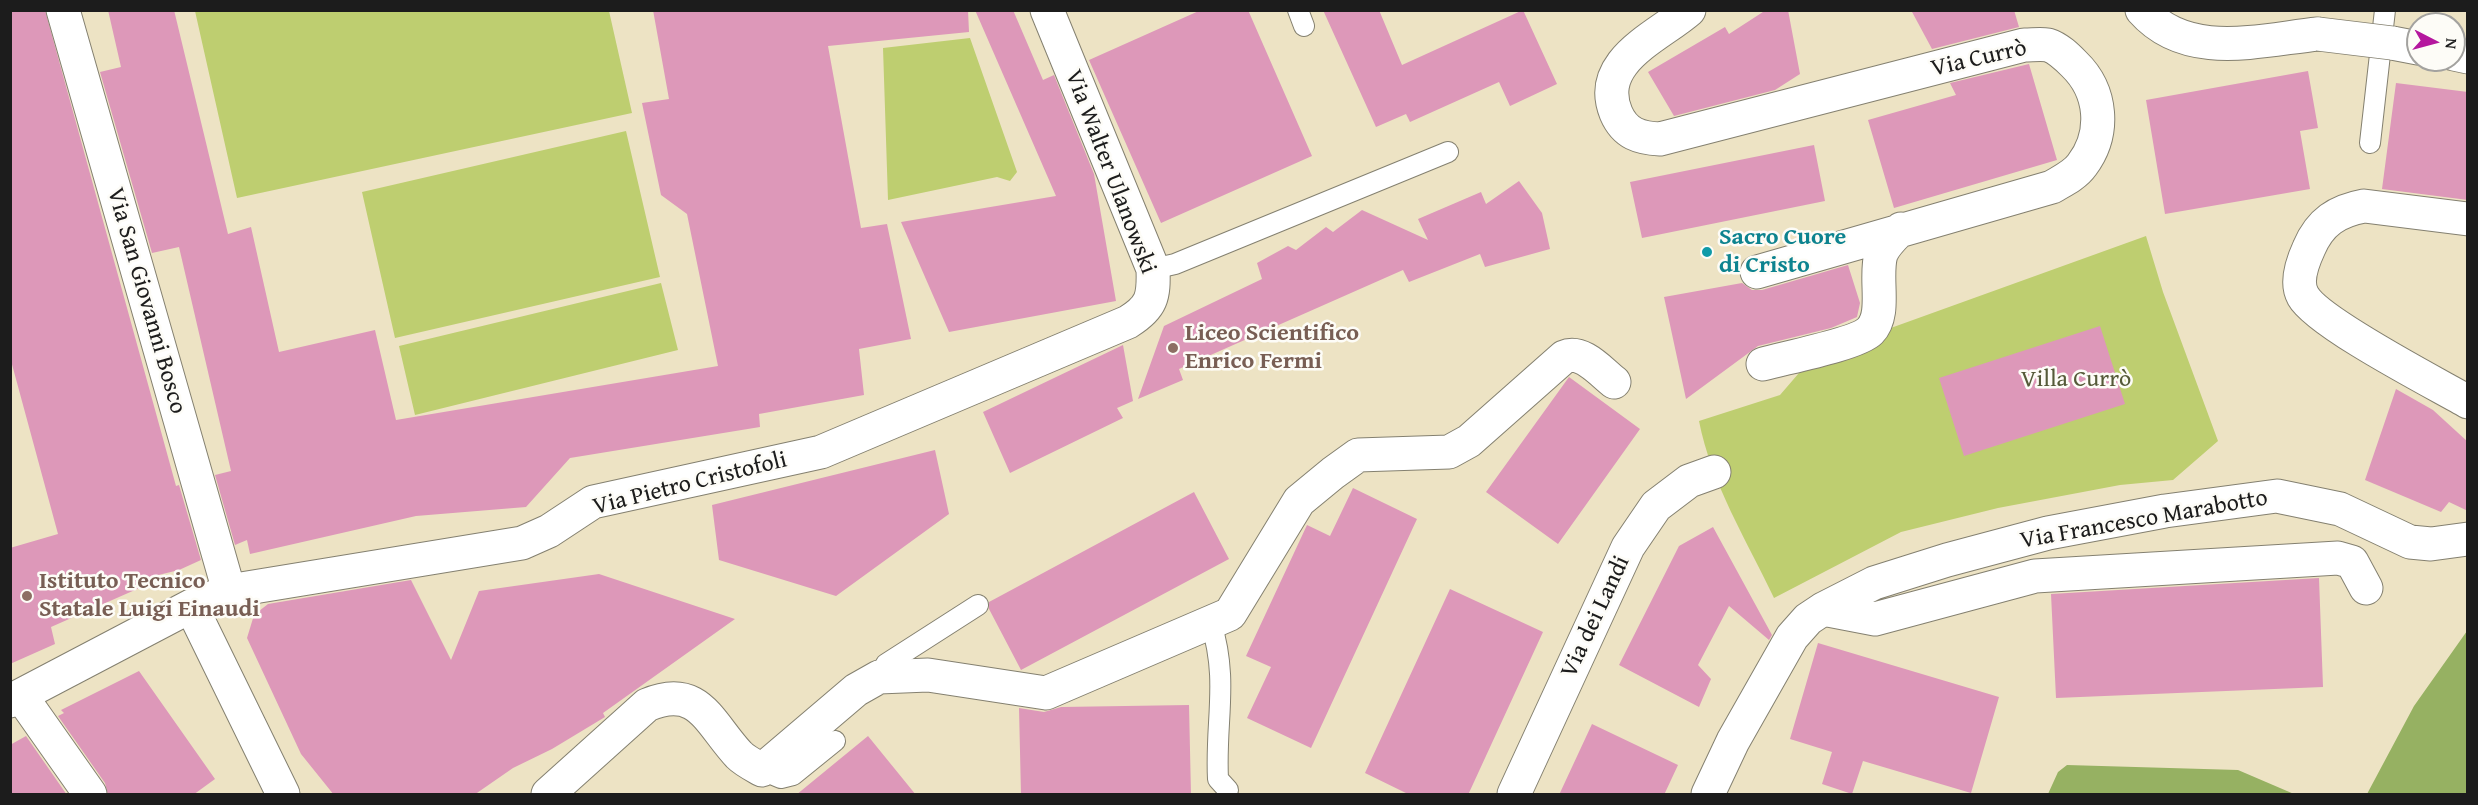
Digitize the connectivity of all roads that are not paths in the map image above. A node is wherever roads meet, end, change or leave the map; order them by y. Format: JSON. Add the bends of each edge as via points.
{"nodes":[{"id":1,"x":63,"y":10,"type":"edge"},
{"id":2,"x":1689,"y":10,"type":"edge"},
{"id":3,"x":2142,"y":10,"type":"edge"},
{"id":4,"x":2385,"y":10,"type":"edge"},
{"id":5,"x":1053,"y":12,"type":"edge"},
{"id":6,"x":2405,"y":46,"type":"edge"},
{"id":7,"x":2370,"y":143,"type":"dead end"},
{"id":8,"x":1448,"y":152,"type":"dead end"},
{"id":9,"x":2468,"y":219,"type":"edge"},
{"id":10,"x":1901,"y":229,"type":"junction"},
{"id":11,"x":1153,"y":269,"type":"junction"},
{"id":12,"x":1757,"y":272,"type":"dead end"},
{"id":13,"x":1128,"y":322,"type":"joint"},
{"id":14,"x":1763,"y":364,"type":"dead end"},
{"id":15,"x":1614,"y":382,"type":"dead end"},
{"id":16,"x":2468,"y":402,"type":"edge"},
{"id":17,"x":1714,"y":472,"type":"dead end"},
{"id":18,"x":2468,"y":539,"type":"edge"},
{"id":19,"x":2366,"y":588,"type":"dead end"},
{"id":20,"x":229,"y":591,"type":"junction"},
{"id":21,"x":978,"y":605,"type":"dead end"},
{"id":22,"x":191,"y":606,"type":"junction"},
{"id":23,"x":1823,"y":609,"type":"junction"},
{"id":24,"x":1211,"y":623,"type":"junction"},
{"id":25,"x":879,"y":677,"type":"junction"},
{"id":26,"x":16,"y":698,"type":"edge"},
{"id":27,"x":835,"y":741,"type":"dead end"},
{"id":28,"x":755,"y":774,"type":"edge"},
{"id":29,"x":1228,"y":790,"type":"dead end"},
{"id":30,"x":90,"y":795,"type":"edge"},
{"id":31,"x":283,"y":795,"type":"edge"},
{"id":32,"x":548,"y":795,"type":"edge"},
{"id":33,"x":1514,"y":795,"type":"edge"},
{"id":34,"x":1708,"y":795,"type":"edge"}],
"edges":[{"from":1,"to":20,"type":"street","name":"Via San Giovanni Bosco"},
{"from":2,"to":10,"type":"street","name":"Via Currò","via":[[1624,59],[1617,71],[1615,109],[1629,132],[1642,138],[1660,139],[2024,45],[2048,45],[2064,55],[2091,83],[2098,104],[2095,141],[2074,174],[2052,187]]},
{"from":3,"to":6,"type":"street","bridge":true,"via":[[2168,33],[2210,45],[2318,34]]},
{"from":4,"to":7,"type":"lane"},
{"from":5,"to":11,"type":"street","name":"Via Walter Ulanowski"},
{"from":8,"to":11,"type":"lane","via":[[1175,264]]},
{"from":9,"to":16,"type":"street","via":[[2364,206],[2347,209],[2323,224],[2314,235],[2302,265],[2301,294],[2337,326]]},
{"from":10,"to":12,"type":"street","name":"Via Currò"},
{"from":10,"to":14,"type":"street","via":[[1882,252],[1878,319],[1869,332],[1850,341]]},
{"from":11,"to":13,"type":"street","name":"Via Walter Ulanowski","via":[[1152,296],[1146,311]]},
{"from":13,"to":20,"type":"street","name":"Via Pietro Cristofoli","via":[[821,452],[594,502],[522,543]]},
{"from":15,"to":24,"type":"street","via":[[1572,353],[1469,441],[1449,452],[1358,455],[1299,501],[1230,615]]},
{"from":17,"to":33,"type":"street","name":"Via dei Landi","via":[[1689,481],[1656,506],[1628,547]]},
{"from":18,"to":23,"type":"street","name":"Via Francesco Marabotto","via":[[2431,544],[2410,542],[2340,509],[2277,496],[2048,532],[1874,583]]},
{"from":19,"to":23,"type":"street","name":"Via Francesco Marabotto","via":[[2352,562],[2338,558],[2035,576],[1875,619]]},
{"from":20,"to":22,"type":"street","name":"Via Pietro Cristofoli"},
{"from":21,"to":25,"type":"lane","via":[[886,664]]},
{"from":22,"to":26,"type":"street","name":"Via Pietro Cristofoli"},
{"from":22,"to":31,"type":"street"},
{"from":23,"to":34,"type":"street","name":"Via Francesco Marabotto","via":[[1792,637],[1733,741]]},
{"from":24,"to":25,"type":"street","via":[[1046,693],[928,675]]},
{"from":24,"to":29,"type":"lane","via":[[1220,651],[1222,677],[1218,779]]},
{"from":25,"to":28,"type":"street","via":[[856,690]]},
{"from":26,"to":30,"type":"street"},
{"from":27,"to":28,"type":"lane","via":[[793,775],[781,778]]},
{"from":28,"to":32,"type":"street","via":[[705,712],[686,699],[673,698],[647,705]]}]}
